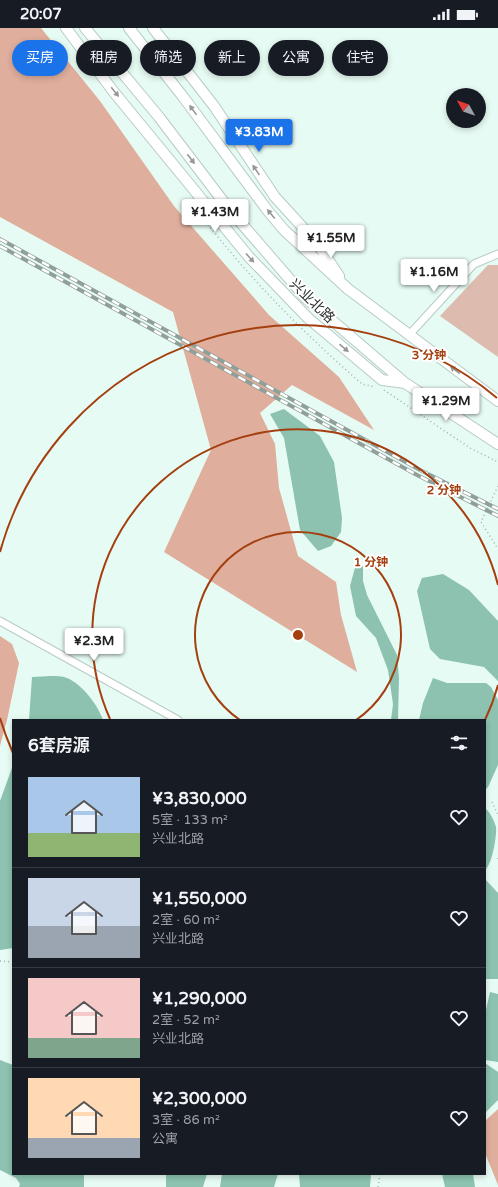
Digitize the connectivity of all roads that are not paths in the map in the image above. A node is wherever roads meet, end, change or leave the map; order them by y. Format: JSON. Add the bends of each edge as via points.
{"nodes":[{"id":1,"x":66,"y":28,"type":"edge"},
{"id":2,"x":85,"y":28,"type":"edge"},
{"id":3,"x":129,"y":28,"type":"edge"},
{"id":4,"x":153,"y":28,"type":"edge"},
{"id":5,"x":498,"y":254,"type":"edge"},
{"id":6,"x":348,"y":289,"type":"junction"},
{"id":7,"x":409,"y":335,"type":"junction"},
{"id":8,"x":405,"y":383,"type":"junction"},
{"id":9,"x":498,"y":401,"type":"edge"},
{"id":10,"x":498,"y":444,"type":"edge"},
{"id":11,"x":0,"y":621,"type":"edge"},
{"id":12,"x":176,"y":719,"type":"edge"}],
"edges":[{"from":1,"to":8,"type":"main road","one_way":true,"via":[[113,91],[254,263],[308,318],[382,380]]},
{"from":2,"to":8,"type":"main road","name":"兴业北路","one_way":true,"via":[[229,209],[306,298]]},
{"from":6,"to":3,"type":"main road","one_way":true,"via":[[284,230],[268,211]]},
{"from":6,"to":4,"type":"main road","one_way":true,"via":[[317,243],[275,197],[214,106]]},
{"from":5,"to":7,"type":"street","via":[[474,264]]},
{"from":6,"to":7,"type":"main road"},
{"from":9,"to":7,"type":"main road","one_way":true},
{"from":8,"to":10,"type":"main road","name":"兴业北路"},
{"from":11,"to":12,"type":"street"}]}
